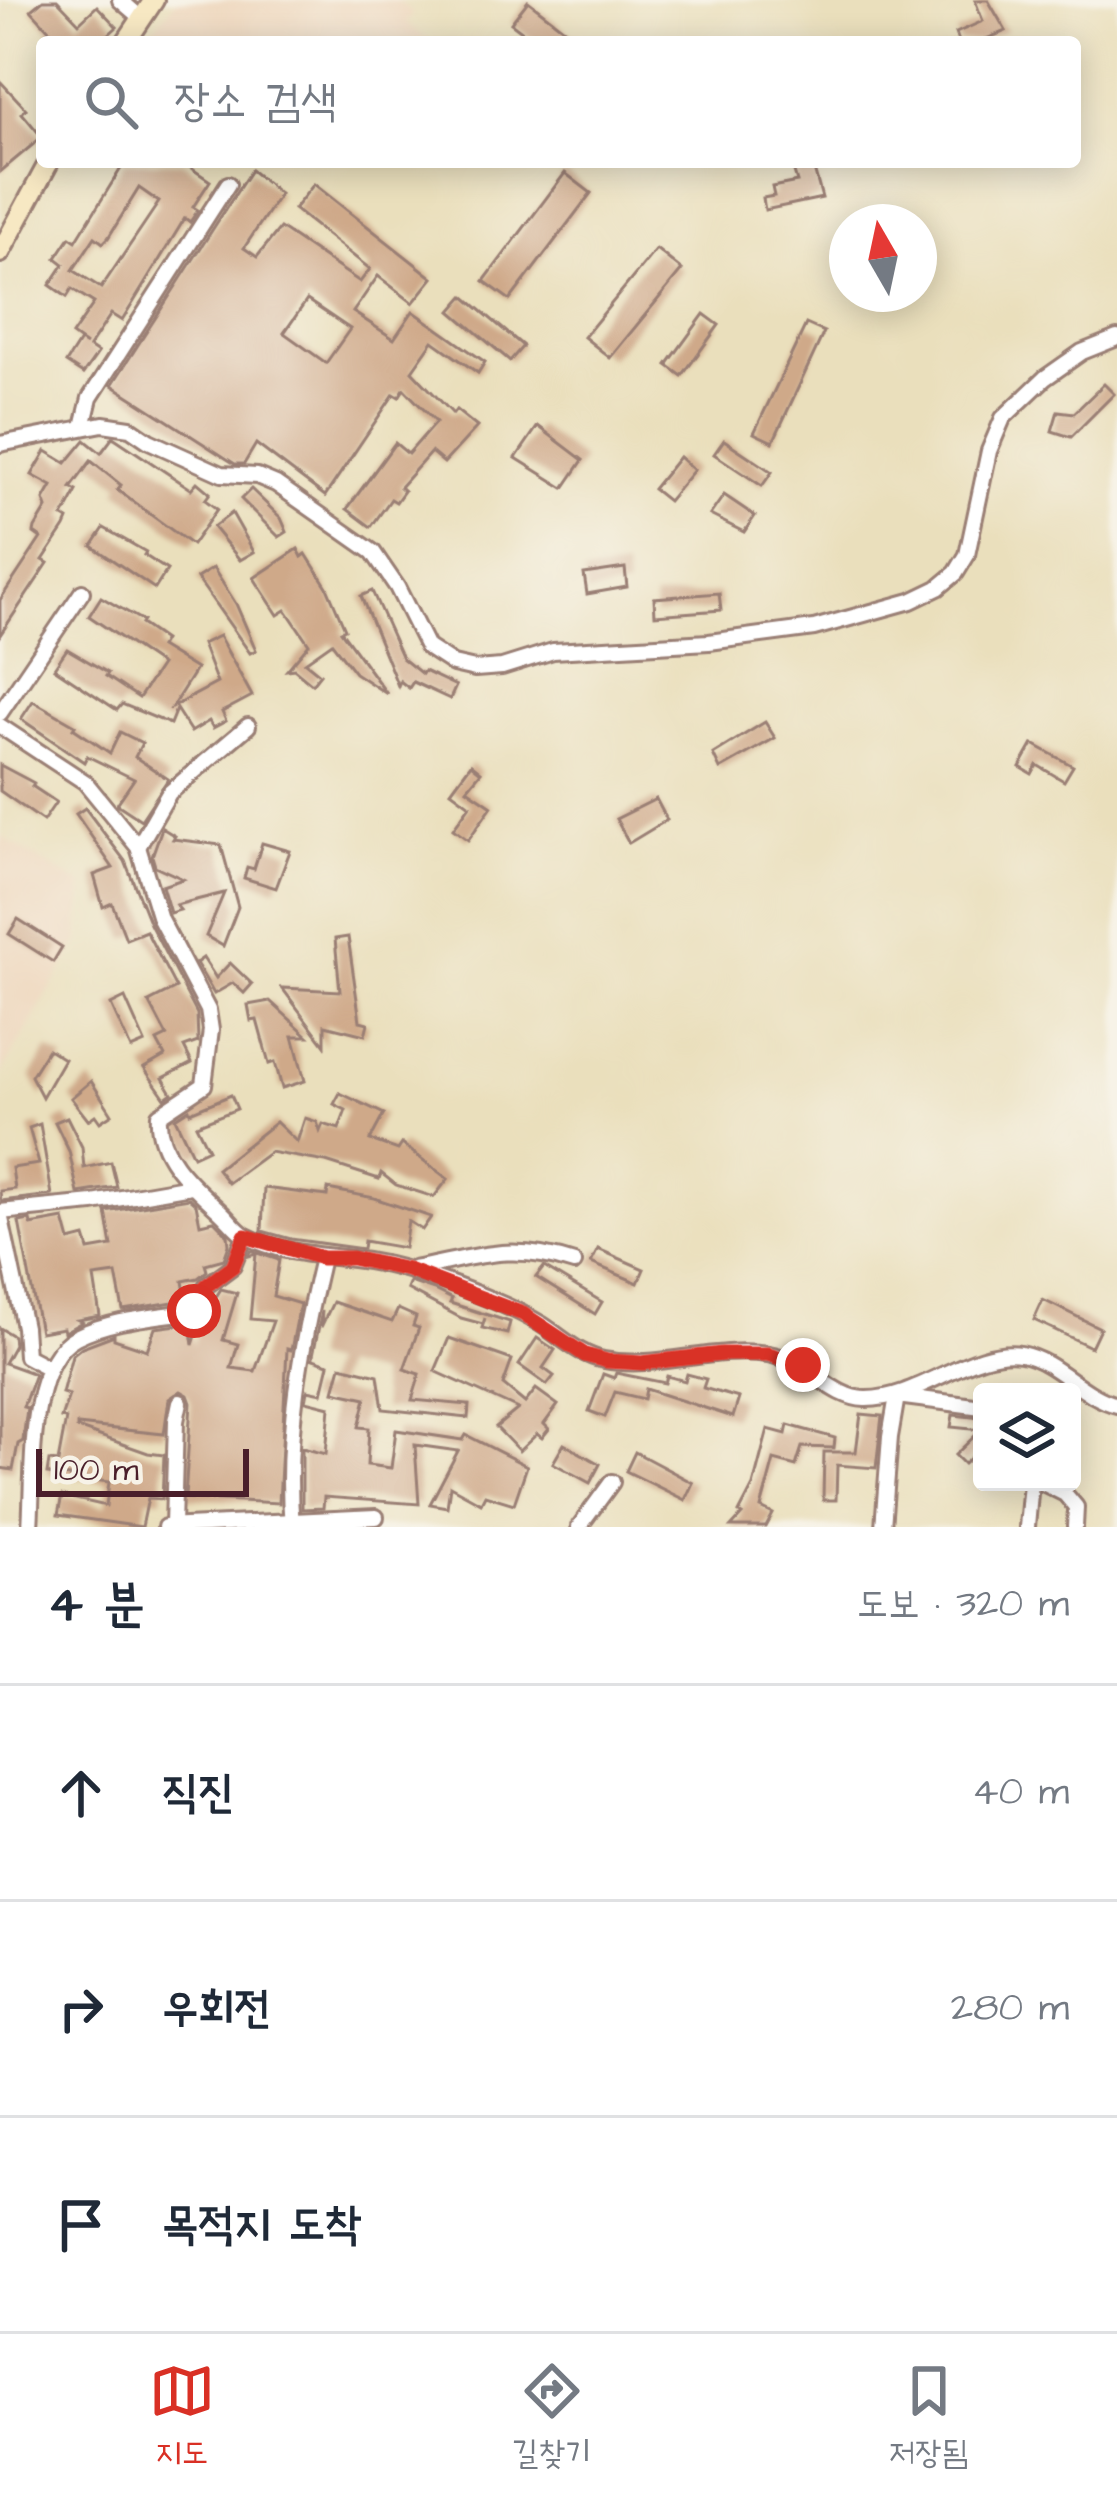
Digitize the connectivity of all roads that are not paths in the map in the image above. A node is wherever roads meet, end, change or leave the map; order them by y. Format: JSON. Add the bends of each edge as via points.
{"nodes":[{"id":1,"x":120,"y":0,"type":"edge"},
{"id":2,"x":154,"y":0,"type":"edge"},
{"id":3,"x":141,"y":18,"type":"junction"},
{"id":4,"x":130,"y":36,"type":"edge"},
{"id":5,"x":46,"y":168,"type":"edge"},
{"id":6,"x":228,"y":184,"type":"dead end"},
{"id":7,"x":0,"y":254,"type":"edge"},
{"id":8,"x":1117,"y":338,"type":"edge"},
{"id":9,"x":83,"y":427,"type":"junction"},
{"id":10,"x":0,"y":444,"type":"edge"},
{"id":11,"x":82,"y":592,"type":"dead end"},
{"id":12,"x":0,"y":713,"type":"edge"},
{"id":13,"x":0,"y":726,"type":"edge"},
{"id":14,"x":248,"y":726,"type":"dead end"},
{"id":15,"x":138,"y":847,"type":"junction"},
{"id":16,"x":191,"y":1186,"type":"junction"},
{"id":17,"x":0,"y":1213,"type":"edge"},
{"id":18,"x":245,"y":1236,"type":"junction"},
{"id":19,"x":322,"y":1258,"type":"junction"},
{"id":20,"x":574,"y":1263,"type":"dead end"},
{"id":21,"x":408,"y":1270,"type":"junction"},
{"id":22,"x":47,"y":1367,"type":"junction"},
{"id":23,"x":897,"y":1396,"type":"junction"},
{"id":24,"x":180,"y":1402,"type":"dead end"},
{"id":25,"x":1117,"y":1405,"type":"edge"},
{"id":26,"x":973,"y":1407,"type":"edge"},
{"id":27,"x":612,"y":1482,"type":"dead end"},
{"id":28,"x":1030,"y":1491,"type":"edge"},
{"id":29,"x":1059,"y":1491,"type":"edge"},
{"id":30,"x":376,"y":1517,"type":"dead end"},
{"id":31,"x":291,"y":1525,"type":"edge"},
{"id":32,"x":169,"y":1526,"type":"edge"},
{"id":33,"x":31,"y":1527,"type":"edge"},
{"id":34,"x":579,"y":1527,"type":"edge"},
{"id":35,"x":883,"y":1527,"type":"edge"},
{"id":36,"x":1027,"y":1527,"type":"edge"},
{"id":37,"x":1075,"y":1527,"type":"edge"}],
"edges":[{"from":1,"to":3,"type":"street"},
{"from":2,"to":3,"type":"street"},
{"from":3,"to":4,"type":"street"},
{"from":5,"to":7,"type":"street"},
{"from":6,"to":9,"type":"street","via":[[91,398]]},
{"from":8,"to":9,"type":"street","via":[[1045,378],[1004,418],[967,555],[938,588],[814,628],[553,651],[502,667],[453,664],[427,647],[373,552],[276,484],[222,474],[130,428]]},
{"from":9,"to":10,"type":"street"},
{"from":11,"to":12,"type":"street"},
{"from":13,"to":15,"type":"street","via":[[85,782]]},
{"from":14,"to":15,"type":"street","via":[[169,794]]},
{"from":15,"to":16,"type":"street","via":[[160,919],[208,1010],[204,1085],[159,1115],[166,1150]]},
{"from":16,"to":17,"type":"street"},
{"from":16,"to":18,"type":"street"},
{"from":17,"to":22,"type":"street","via":[[23,1350]]},
{"from":18,"to":19,"type":"street"},
{"from":18,"to":22,"type":"street","via":[[233,1266],[206,1286],[194,1311],[100,1327],[74,1338]]},
{"from":19,"to":21,"type":"street"},
{"from":19,"to":31,"type":"street","via":[[292,1419]]},
{"from":20,"to":21,"type":"street","via":[[516,1250]]},
{"from":21,"to":23,"type":"street","via":[[523,1314],[585,1355],[642,1363],[768,1354],[803,1365],[852,1398]]},
{"from":22,"to":33,"type":"street"},
{"from":23,"to":25,"type":"street","via":[[970,1365],[1022,1354]]},
{"from":23,"to":26,"type":"street"},
{"from":23,"to":35,"type":"street"},
{"from":24,"to":32,"type":"street"},
{"from":27,"to":34,"type":"street"},
{"from":28,"to":36,"type":"street"},
{"from":29,"to":37,"type":"street","via":[[1076,1507]]},
{"from":30,"to":31,"type":"street"},
{"from":31,"to":32,"type":"street"}]}
